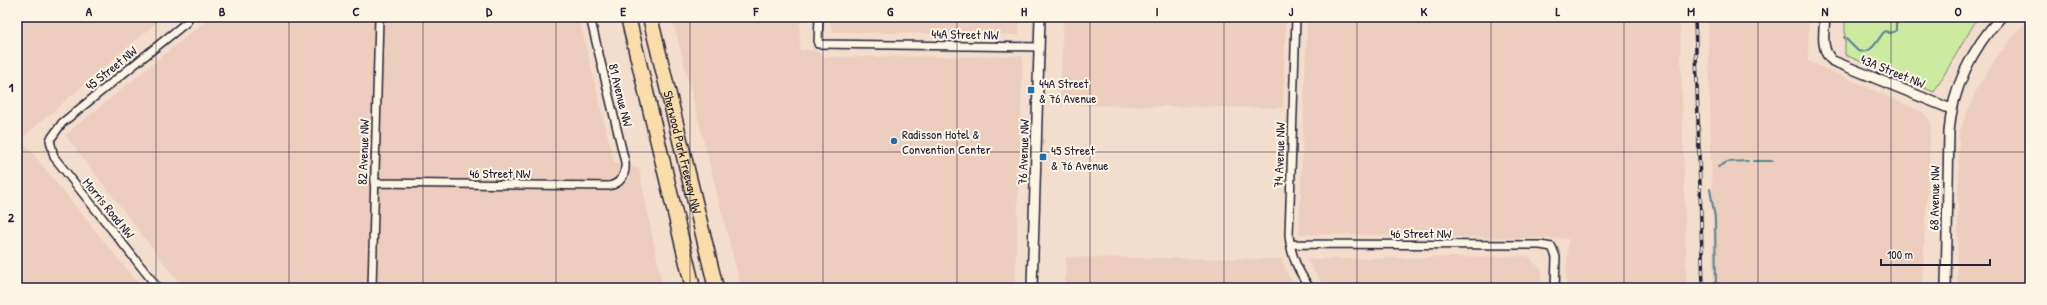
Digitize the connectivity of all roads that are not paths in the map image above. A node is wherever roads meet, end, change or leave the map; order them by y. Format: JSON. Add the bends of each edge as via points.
{"nodes":[{"id":1,"x":189,"y":17,"type":"edge"},
{"id":2,"x":378,"y":17,"type":"edge"},
{"id":3,"x":590,"y":17,"type":"edge"},
{"id":4,"x":628,"y":17,"type":"edge"},
{"id":5,"x":650,"y":17,"type":"edge"},
{"id":6,"x":819,"y":17,"type":"edge"},
{"id":7,"x":1040,"y":17,"type":"edge"},
{"id":8,"x":1296,"y":17,"type":"edge"},
{"id":9,"x":1824,"y":17,"type":"edge"},
{"id":10,"x":2001,"y":17,"type":"edge"},
{"id":11,"x":1039,"y":47,"type":"junction"},
{"id":12,"x":1951,"y":109,"type":"junction"},
{"id":13,"x":50,"y":140,"type":"joint"},
{"id":14,"x":623,"y":178,"type":"joint"},
{"id":15,"x":374,"y":183,"type":"junction"},
{"id":16,"x":1290,"y":244,"type":"junction"},
{"id":17,"x":692,"y":287,"type":"edge"},
{"id":18,"x":158,"y":288,"type":"edge"},
{"id":19,"x":372,"y":288,"type":"edge"},
{"id":20,"x":716,"y":288,"type":"edge"},
{"id":21,"x":1032,"y":288,"type":"edge"},
{"id":22,"x":1310,"y":288,"type":"edge"},
{"id":23,"x":1555,"y":288,"type":"edge"},
{"id":24,"x":1946,"y":288,"type":"edge"}],
"edges":[{"from":1,"to":13,"type":"street","name":"45 Street NW","via":[[187,22],[62,123]]},
{"from":2,"to":15,"type":"street","name":"82 Avenue NW"},
{"from":3,"to":14,"type":"street","name":"81 Avenue NW","via":[[625,162]]},
{"from":4,"to":17,"type":"highway","name":"Sherwood Park Freeway NW"},
{"from":5,"to":20,"type":"highway","name":"Sherwood Park Freeway NW"},
{"from":6,"to":11,"type":"street","name":"44A Street NW","via":[[818,44]]},
{"from":7,"to":11,"type":"street","name":"76 Avenue NW"},
{"from":8,"to":16,"type":"street","name":"74 Avenue NW"},
{"from":9,"to":12,"type":"street","name":"43A Street NW","via":[[1824,43],[1827,55],[1833,61]]},
{"from":10,"to":12,"type":"street","name":"68 Avenue NW","via":[[1986,34],[1970,60]]},
{"from":11,"to":21,"type":"street","name":"76 Avenue NW"},
{"from":12,"to":24,"type":"street","name":"68 Avenue NW"},
{"from":13,"to":18,"type":"street","name":"Morris Road NW","via":[[54,157]]},
{"from":14,"to":15,"type":"street","name":"46 Street NW","via":[[609,186]]},
{"from":15,"to":19,"type":"street","name":"82 Avenue NW"},
{"from":16,"to":22,"type":"street","name":"74 Avenue NW","via":[[1295,263]]},
{"from":16,"to":23,"type":"street","name":"46 Street NW","via":[[1540,245],[1552,247],[1556,257]]}]}
